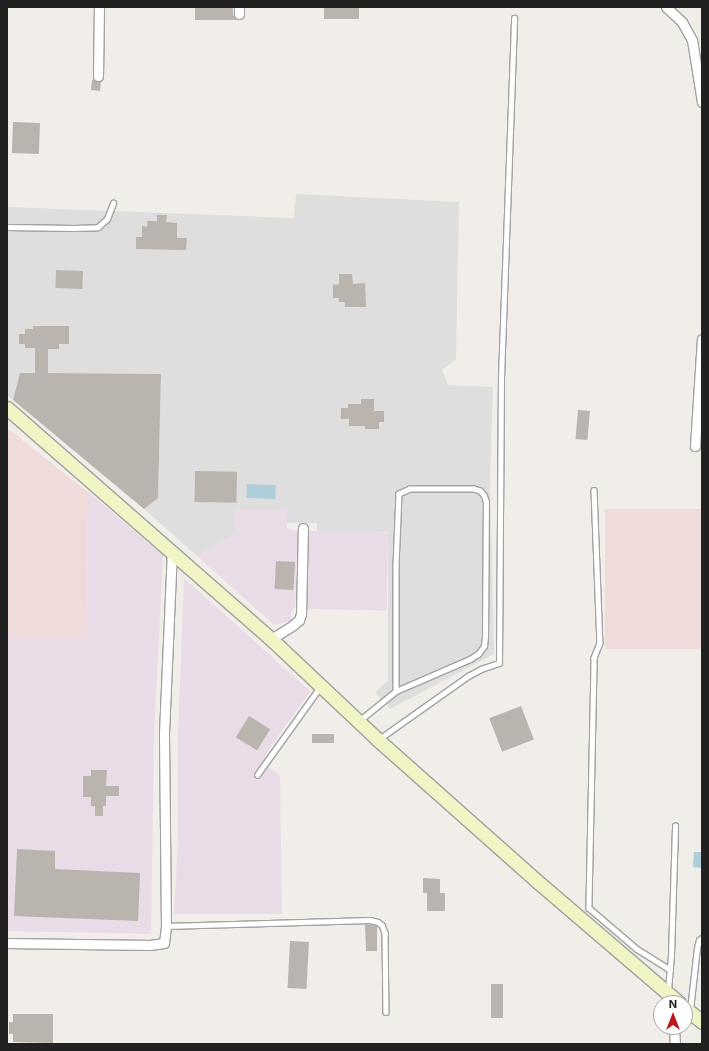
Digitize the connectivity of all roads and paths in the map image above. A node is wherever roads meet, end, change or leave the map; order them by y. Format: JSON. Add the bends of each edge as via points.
{"nodes":[{"id":1,"x":99,"y":7,"type":"edge"},
{"id":2,"x":666,"y":7,"type":"edge"},
{"id":3,"x":514,"y":18,"type":"dead end"},
{"id":4,"x":98,"y":76,"type":"dead end"},
{"id":5,"x":702,"y":102,"type":"edge"},
{"id":6,"x":113,"y":204,"type":"dead end"},
{"id":7,"x":7,"y":227,"type":"edge"},
{"id":8,"x":702,"y":339,"type":"edge"},
{"id":9,"x":7,"y":408,"type":"edge"},
{"id":10,"x":695,"y":446,"type":"dead end"},
{"id":11,"x":594,"y":490,"type":"dead end"},
{"id":12,"x":303,"y":528,"type":"dead end"},
{"id":13,"x":172,"y":551,"type":"junction"},
{"id":14,"x":271,"y":639,"type":"junction"},
{"id":15,"x":320,"y":686,"type":"junction"},
{"id":16,"x":396,"y":691,"type":"junction"},
{"id":17,"x":359,"y":722,"type":"junction"},
{"id":18,"x":378,"y":740,"type":"junction"},
{"id":19,"x":257,"y":775,"type":"dead end"},
{"id":20,"x":675,"y":826,"type":"dead end"},
{"id":21,"x":166,"y":926,"type":"junction"},
{"id":22,"x":702,"y":938,"type":"edge"},
{"id":23,"x":7,"y":943,"type":"edge"},
{"id":24,"x":670,"y":970,"type":"junction"},
{"id":25,"x":668,"y":995,"type":"edge"},
{"id":26,"x":673,"y":995,"type":"edge"},
{"id":27,"x":689,"y":995,"type":"edge"},
{"id":28,"x":386,"y":1012,"type":"dead end"},
{"id":29,"x":693,"y":1014,"type":"edge"},
{"id":30,"x":702,"y":1022,"type":"edge"}],
"edges":[{"from":1,"to":4,"type":"street"},
{"from":2,"to":5,"type":"street","via":[[682,22],[692,40]]},
{"from":3,"to":18,"type":"lane","via":[[501,377],[499,663],[468,676]]},
{"from":6,"to":7,"type":"lane","via":[[107,219],[98,227]]},
{"from":8,"to":10,"type":"street"},
{"from":9,"to":13,"type":"main road"},
{"from":11,"to":24,"type":"lane","via":[[600,643],[594,658],[590,908],[637,949]]},
{"from":12,"to":14,"type":"street","via":[[301,614],[299,620]]},
{"from":13,"to":14,"type":"main road"},
{"from":13,"to":21,"type":"street","via":[[164,733]]},
{"from":14,"to":15,"type":"main road"},
{"from":15,"to":17,"type":"main road"},
{"from":15,"to":19,"type":"lane"},
{"from":16,"to":16,"type":"lane","via":[[470,659],[484,646],[486,502],[480,491],[410,489],[399,494]]},
{"from":16,"to":17,"type":"lane"},
{"from":17,"to":18,"type":"main road"},
{"from":18,"to":25,"type":"main road"},
{"from":20,"to":24,"type":"lane"},
{"from":21,"to":23,"type":"street","via":[[164,943],[154,945]]},
{"from":21,"to":28,"type":"lane","via":[[370,920],[378,922],[385,932]]},
{"from":22,"to":27,"type":"lane","via":[[697,948]]},
{"from":24,"to":26,"type":"lane"},
{"from":29,"to":30,"type":"main road"}]}
